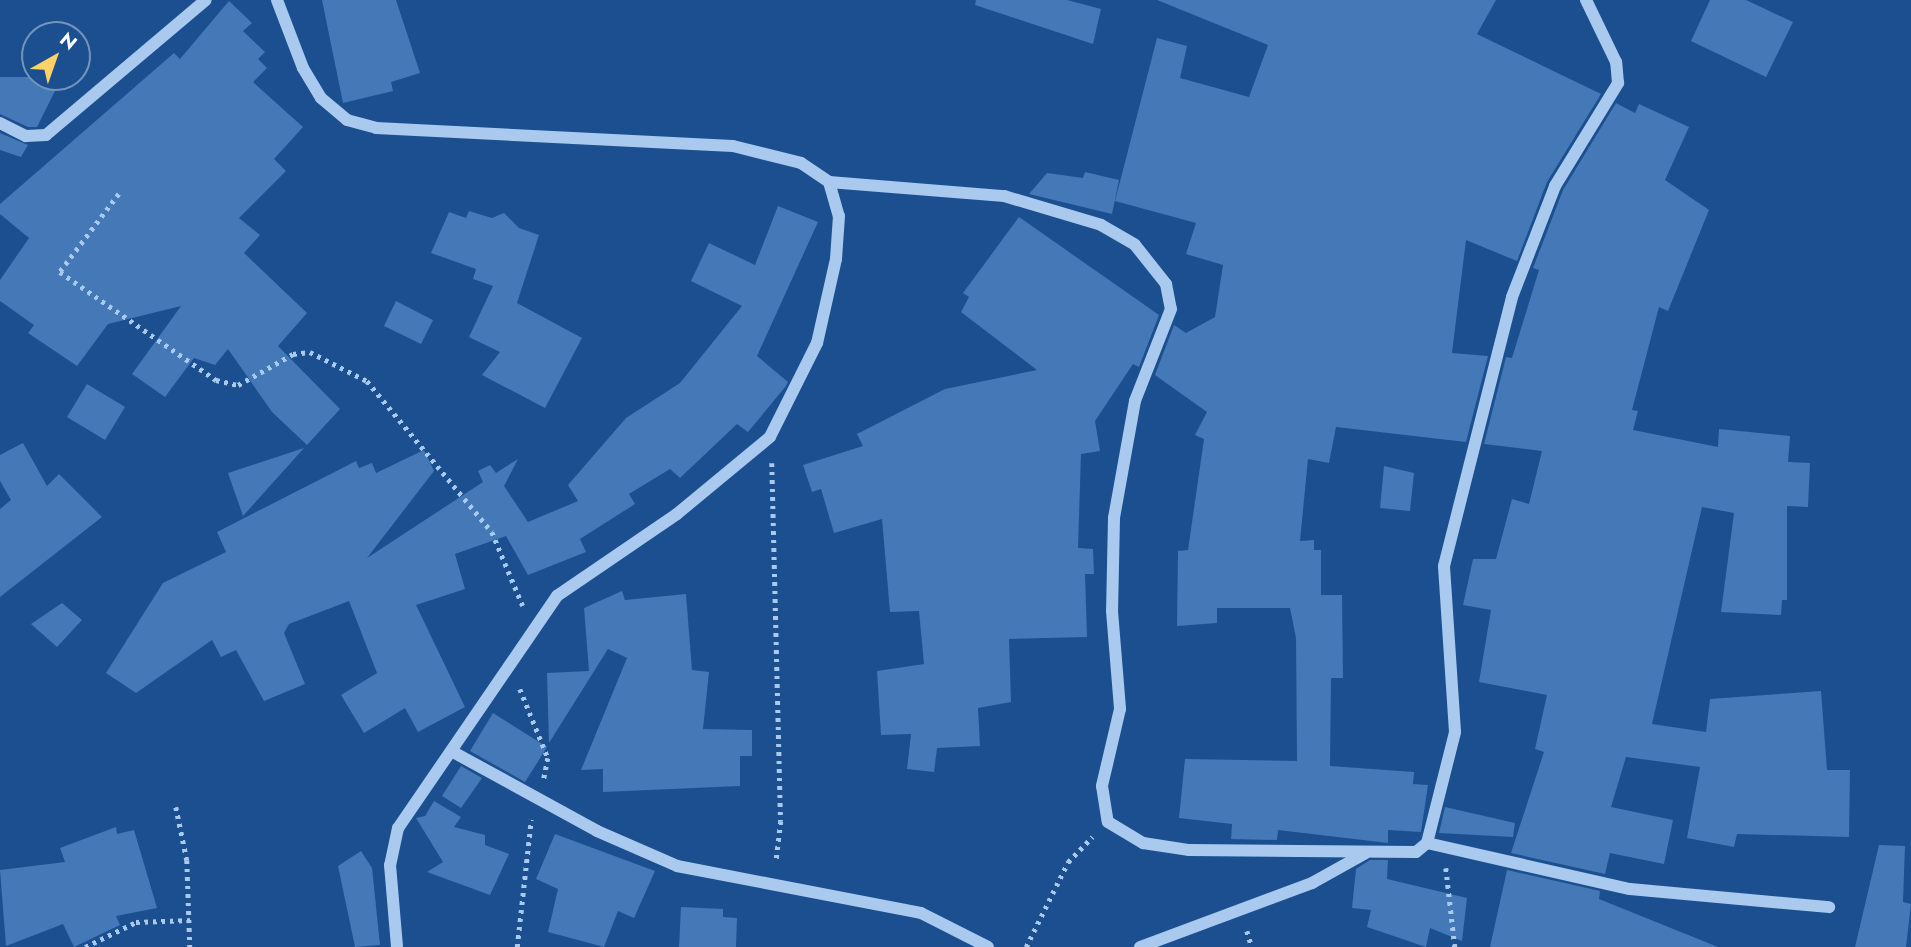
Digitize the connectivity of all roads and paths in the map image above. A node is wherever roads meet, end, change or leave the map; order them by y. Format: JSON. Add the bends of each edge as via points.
{"nodes":[{"id":1,"x":206,"y":0,"type":"edge"},
{"id":2,"x":277,"y":0,"type":"edge"},
{"id":3,"x":1587,"y":0,"type":"edge"},
{"id":4,"x":0,"y":123,"type":"edge"},
{"id":5,"x":829,"y":183,"type":"junction"},
{"id":6,"x":119,"y":194,"type":"dead end"},
{"id":7,"x":770,"y":437,"type":"junction"},
{"id":8,"x":532,"y":626,"type":"junction"},
{"id":9,"x":512,"y":666,"type":"junction"},
{"id":10,"x":453,"y":752,"type":"junction"},
{"id":11,"x":536,"y":800,"type":"junction"},
{"id":12,"x":176,"y":807,"type":"dead end"},
{"id":13,"x":1108,"y":822,"type":"junction"},
{"id":14,"x":1427,"y":844,"type":"junction"},
{"id":15,"x":1443,"y":846,"type":"junction"},
{"id":16,"x":1364,"y":854,"type":"junction"},
{"id":17,"x":774,"y":883,"type":"junction"},
{"id":18,"x":1829,"y":907,"type":"dead end"},
{"id":19,"x":192,"y":920,"type":"junction"},
{"id":20,"x":85,"y":947,"type":"edge"},
{"id":21,"x":190,"y":947,"type":"edge"},
{"id":22,"x":397,"y":947,"type":"edge"},
{"id":23,"x":517,"y":947,"type":"edge"},
{"id":24,"x":988,"y":947,"type":"edge"},
{"id":25,"x":1026,"y":947,"type":"edge"},
{"id":26,"x":1140,"y":947,"type":"edge"},
{"id":27,"x":1455,"y":947,"type":"edge"}],
"edges":[{"from":1,"to":4,"type":"street","via":[[46,135],[26,136]]},
{"from":2,"to":5,"type":"street","via":[[303,68],[321,98],[347,120],[376,128],[733,146],[801,163]]},
{"from":3,"to":14,"type":"street","via":[[1616,62],[1618,83],[1555,186],[1526,251],[1470,459],[1441,590],[1455,732]]},
{"from":5,"to":7,"type":"street","via":[[839,216],[836,259],[817,343]]},
{"from":5,"to":13,"type":"street","via":[[1004,196],[1101,225],[1135,244],[1166,284],[1171,309],[1135,401],[1114,518],[1112,611],[1120,709],[1102,786]]},
{"from":6,"to":8,"type":"path","via":[[60,272],[216,380],[238,386],[293,354],[310,352],[367,381],[492,532]]},
{"from":7,"to":8,"type":"street","via":[[677,513],[556,596]]},
{"from":7,"to":17,"type":"path","via":[[778,523],[774,629],[782,821]]},
{"from":8,"to":9,"type":"street"},
{"from":9,"to":10,"type":"street"},
{"from":9,"to":11,"type":"path","via":[[548,758]]},
{"from":10,"to":11,"type":"street"},
{"from":10,"to":22,"type":"street","via":[[392,844]]},
{"from":11,"to":17,"type":"street","via":[[677,866]]},
{"from":11,"to":23,"type":"path","via":[[523,851]]},
{"from":12,"to":19,"type":"path"},
{"from":13,"to":16,"type":"street","via":[[1143,843],[1189,850]]},
{"from":13,"to":25,"type":"path","via":[[1068,862]]},
{"from":14,"to":15,"type":"street"},
{"from":14,"to":16,"type":"street","via":[[1416,852]]},
{"from":15,"to":18,"type":"street","via":[[1630,889]]},
{"from":15,"to":27,"type":"path"},
{"from":16,"to":26,"type":"street","via":[[1312,883]]},
{"from":17,"to":24,"type":"street","via":[[921,914]]},
{"from":19,"to":20,"type":"path","via":[[136,922]]},
{"from":19,"to":21,"type":"path"}]}
